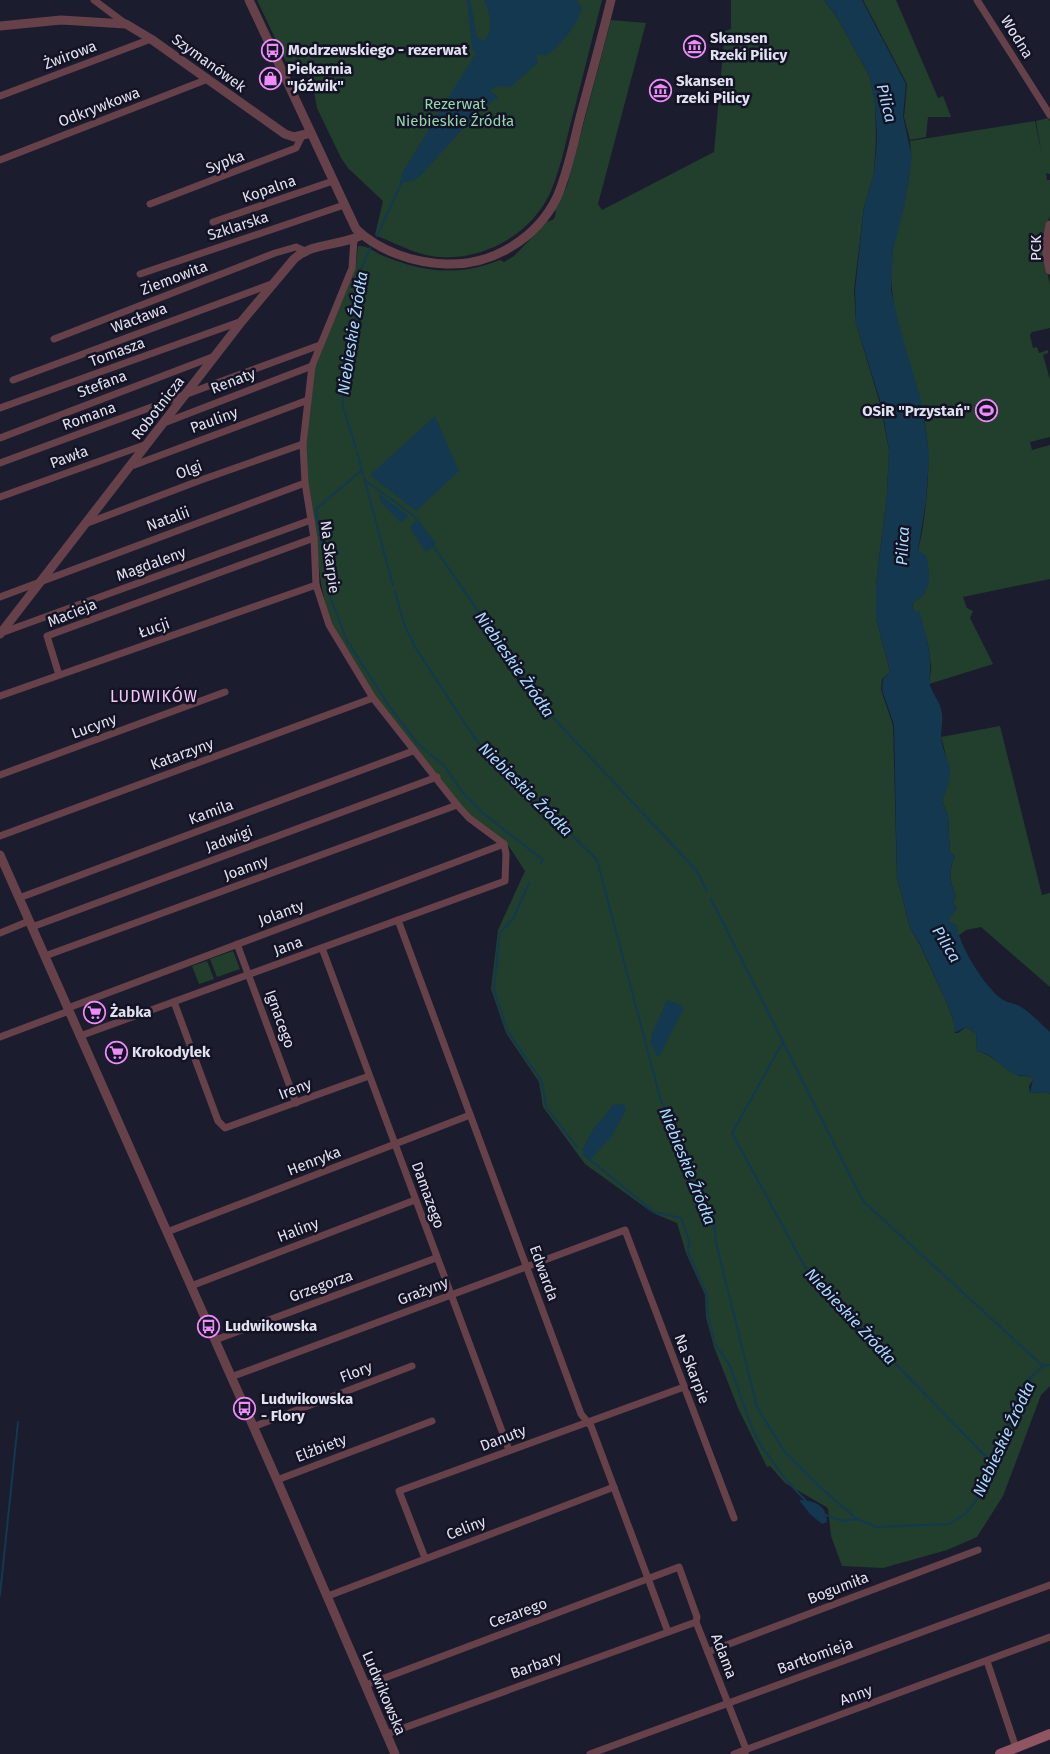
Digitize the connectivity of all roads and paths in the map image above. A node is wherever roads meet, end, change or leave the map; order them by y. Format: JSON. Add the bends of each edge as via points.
{"nodes":[{"id":1,"x":94,"y":0,"type":"edge"},
{"id":2,"x":250,"y":0,"type":"edge"},
{"id":3,"x":611,"y":0,"type":"edge"},
{"id":4,"x":977,"y":0,"type":"edge"},
{"id":5,"x":126,"y":24,"type":"junction"},
{"id":6,"x":0,"y":26,"type":"edge"},
{"id":7,"x":151,"y":38,"type":"junction"},
{"id":8,"x":208,"y":79,"type":"junction"},
{"id":9,"x":0,"y":96,"type":"edge"},
{"id":10,"x":1050,"y":114,"type":"edge"},
{"id":11,"x":306,"y":135,"type":"junction"},
{"id":12,"x":0,"y":160,"type":"edge"},
{"id":13,"x":333,"y":181,"type":"junction"},
{"id":14,"x":150,"y":204,"type":"dead end"},
{"id":15,"x":344,"y":205,"type":"junction"},
{"id":16,"x":213,"y":222,"type":"dead end"},
{"id":17,"x":1050,"y":225,"type":"edge"},
{"id":18,"x":358,"y":237,"type":"junction"},
{"id":19,"x":305,"y":251,"type":"junction"},
{"id":20,"x":1050,"y":270,"type":"edge"},
{"id":21,"x":140,"y":274,"type":"dead end"},
{"id":22,"x":274,"y":283,"type":"junction"},
{"id":23,"x":242,"y":321,"type":"junction"},
{"id":24,"x":54,"y":339,"type":"dead end"},
{"id":25,"x":320,"y":345,"type":"junction"},
{"id":26,"x":215,"y":356,"type":"junction"},
{"id":27,"x":312,"y":366,"type":"junction"},
{"id":28,"x":13,"y":380,"type":"dead end"},
{"id":29,"x":186,"y":394,"type":"junction"},
{"id":30,"x":308,"y":400,"type":"junction"},
{"id":31,"x":0,"y":408,"type":"edge"},
{"id":32,"x":164,"y":423,"type":"junction"},
{"id":33,"x":0,"y":438,"type":"edge"},
{"id":34,"x":147,"y":443,"type":"junction"},
{"id":35,"x":304,"y":444,"type":"junction"},
{"id":36,"x":0,"y":463,"type":"edge"},
{"id":37,"x":129,"y":467,"type":"junction"},
{"id":38,"x":305,"y":483,"type":"junction"},
{"id":39,"x":0,"y":497,"type":"edge"},
{"id":40,"x":312,"y":520,"type":"junction"},
{"id":41,"x":84,"y":524,"type":"junction"},
{"id":42,"x":314,"y":538,"type":"junction"},
{"id":43,"x":40,"y":581,"type":"junction"},
{"id":44,"x":316,"y":585,"type":"junction"},
{"id":45,"x":0,"y":597,"type":"edge"},
{"id":46,"x":0,"y":634,"type":"edge"},
{"id":47,"x":59,"y":675,"type":"junction"},
{"id":48,"x":225,"y":692,"type":"dead end"},
{"id":49,"x":0,"y":696,"type":"edge"},
{"id":50,"x":373,"y":698,"type":"junction"},
{"id":51,"x":412,"y":751,"type":"junction"},
{"id":52,"x":0,"y":775,"type":"edge"},
{"id":53,"x":436,"y":777,"type":"junction"},
{"id":54,"x":457,"y":806,"type":"junction"},
{"id":55,"x":0,"y":836,"type":"edge"},
{"id":56,"x":504,"y":844,"type":"junction"},
{"id":57,"x":0,"y":855,"type":"edge"},
{"id":58,"x":19,"y":898,"type":"junction"},
{"id":59,"x":398,"y":920,"type":"junction"},
{"id":60,"x":30,"y":924,"type":"junction"},
{"id":61,"x":0,"y":933,"type":"edge"},
{"id":62,"x":237,"y":944,"type":"junction"},
{"id":63,"x":322,"y":948,"type":"junction"},
{"id":64,"x":44,"y":956,"type":"junction"},
{"id":65,"x":249,"y":975,"type":"junction"},
{"id":66,"x":174,"y":1002,"type":"junction"},
{"id":67,"x":68,"y":1010,"type":"junction"},
{"id":68,"x":80,"y":1036,"type":"junction"},
{"id":69,"x":0,"y":1037,"type":"edge"},
{"id":70,"x":369,"y":1076,"type":"junction"},
{"id":71,"x":296,"y":1103,"type":"junction"},
{"id":72,"x":470,"y":1115,"type":"junction"},
{"id":73,"x":395,"y":1145,"type":"junction"},
{"id":74,"x":415,"y":1200,"type":"junction"},
{"id":75,"x":625,"y":1230,"type":"joint"},
{"id":76,"x":167,"y":1232,"type":"junction"},
{"id":77,"x":436,"y":1258,"type":"junction"},
{"id":78,"x":527,"y":1267,"type":"junction"},
{"id":79,"x":191,"y":1286,"type":"junction"},
{"id":80,"x":451,"y":1295,"type":"junction"},
{"id":81,"x":215,"y":1340,"type":"junction"},
{"id":82,"x":412,"y":1366,"type":"dead end"},
{"id":83,"x":231,"y":1377,"type":"junction"},
{"id":84,"x":684,"y":1387,"type":"junction"},
{"id":85,"x":432,"y":1421,"type":"dead end"},
{"id":86,"x":586,"y":1421,"type":"junction"},
{"id":87,"x":253,"y":1426,"type":"junction"},
{"id":88,"x":509,"y":1450,"type":"junction"},
{"id":89,"x":277,"y":1480,"type":"junction"},
{"id":90,"x":614,"y":1487,"type":"junction"},
{"id":91,"x":734,"y":1518,"type":"dead end"},
{"id":92,"x":978,"y":1550,"type":"dead end"},
{"id":93,"x":425,"y":1558,"type":"junction"},
{"id":94,"x":679,"y":1567,"type":"joint"},
{"id":95,"x":648,"y":1579,"type":"junction"},
{"id":96,"x":1050,"y":1584,"type":"edge"},
{"id":97,"x":328,"y":1596,"type":"junction"},
{"id":98,"x":696,"y":1622,"type":"junction"},
{"id":99,"x":668,"y":1632,"type":"junction"},
{"id":100,"x":1050,"y":1637,"type":"edge"},
{"id":101,"x":708,"y":1652,"type":"junction"},
{"id":102,"x":987,"y":1661,"type":"junction"},
{"id":103,"x":366,"y":1685,"type":"junction"},
{"id":104,"x":727,"y":1703,"type":"junction"},
{"id":105,"x":387,"y":1734,"type":"junction"},
{"id":106,"x":1050,"y":1734,"type":"edge"},
{"id":107,"x":1016,"y":1748,"type":"junction"},
{"id":108,"x":745,"y":1752,"type":"edge"},
{"id":109,"x":395,"y":1754,"type":"edge"},
{"id":110,"x":590,"y":1754,"type":"edge"},
{"id":111,"x":734,"y":1754,"type":"edge"},
{"id":112,"x":1000,"y":1754,"type":"edge"}],
"edges":[{"from":1,"to":5,"type":"street","name":"Szymanówek"},
{"from":2,"to":11,"type":"street"},
{"from":3,"to":18,"type":"street","via":[[563,180],[553,204],[536,227],[514,246],[480,260],[455,264],[413,259]]},
{"from":4,"to":10,"type":"street","name":"Wodna"},
{"from":5,"to":6,"type":"street","via":[[61,20]]},
{"from":5,"to":7,"type":"street","name":"Szymanówek"},
{"from":7,"to":8,"type":"street","name":"Szymanówek"},
{"from":7,"to":9,"type":"street","name":"Żwirowa"},
{"from":8,"to":11,"type":"street","name":"Szymanówek","via":[[285,134]]},
{"from":8,"to":12,"type":"street","name":"Odkrywkowa"},
{"from":11,"to":13,"type":"street"},
{"from":11,"to":14,"type":"street","name":"Sypka","via":[[296,148]]},
{"from":13,"to":15,"type":"street"},
{"from":13,"to":16,"type":"street","name":"Kopalna"},
{"from":15,"to":18,"type":"street"},
{"from":15,"to":21,"type":"street","name":"Szklarska"},
{"from":17,"to":20,"type":"street","name":"PCK","via":[[1046,248]]},
{"from":18,"to":19,"type":"street","name":"Robotnicza"},
{"from":18,"to":25,"type":"street","name":"Na Skarpie","via":[[352,268]]},
{"from":19,"to":22,"type":"street","name":"Robotnicza"},
{"from":19,"to":24,"type":"street","name":"Ziemowita","via":[[296,247],[275,253]]},
{"from":22,"to":23,"type":"street","name":"Robotnicza"},
{"from":22,"to":28,"type":"street","name":"Wacława"},
{"from":23,"to":26,"type":"street","name":"Robotnicza"},
{"from":23,"to":31,"type":"street","name":"Tomasza"},
{"from":25,"to":27,"type":"street","name":"Na Skarpie"},
{"from":25,"to":29,"type":"street","name":"Romana"},
{"from":26,"to":29,"type":"street","name":"Robotnicza"},
{"from":26,"to":33,"type":"street","name":"Stefana"},
{"from":27,"to":30,"type":"street","name":"Na Skarpie"},
{"from":27,"to":32,"type":"street","name":"Renaty"},
{"from":29,"to":32,"type":"street","name":"Robotnicza"},
{"from":29,"to":36,"type":"street","name":"Romana"},
{"from":30,"to":35,"type":"street","name":"Na Skarpie"},
{"from":30,"to":37,"type":"street","name":"Pauliny"},
{"from":32,"to":34,"type":"street","name":"Robotnicza"},
{"from":34,"to":37,"type":"street","name":"Robotnicza"},
{"from":34,"to":39,"type":"street","name":"Pawła"},
{"from":35,"to":38,"type":"street","name":"Na Skarpie"},
{"from":35,"to":41,"type":"street","name":"Olgi"},
{"from":37,"to":41,"type":"street","name":"Robotnicza"},
{"from":38,"to":40,"type":"street","name":"Na Skarpie"},
{"from":38,"to":43,"type":"street","name":"Natalii"},
{"from":40,"to":42,"type":"street","name":"Na Skarpie"},
{"from":40,"to":46,"type":"street","name":"Magdaleny"},
{"from":41,"to":43,"type":"street","name":"Robotnicza"},
{"from":42,"to":44,"type":"street","name":"Na Skarpie"},
{"from":42,"to":47,"type":"street","name":"Macieja","via":[[46,636]]},
{"from":43,"to":45,"type":"street","name":"Natalii"},
{"from":43,"to":46,"type":"street","name":"Robotnicza"},
{"from":44,"to":47,"type":"street","name":"Łucji"},
{"from":44,"to":50,"type":"street","name":"Na Skarpie","via":[[329,625]]},
{"from":47,"to":49,"type":"street","name":"Łucji"},
{"from":48,"to":52,"type":"street","name":"Lucyny"},
{"from":50,"to":51,"type":"street","name":"Na Skarpie"},
{"from":50,"to":55,"type":"street","name":"Katarzyny"},
{"from":51,"to":53,"type":"street","name":"Na Skarpie"},
{"from":51,"to":58,"type":"street","name":"Kamila"},
{"from":53,"to":54,"type":"street","name":"Na Skarpie"},
{"from":53,"to":60,"type":"street","name":"Jadwigi"},
{"from":54,"to":56,"type":"street","name":"Na Skarpie"},
{"from":54,"to":64,"type":"street","name":"Joanny"},
{"from":56,"to":59,"type":"street","name":"Jana","via":[[505,881]]},
{"from":56,"to":62,"type":"street","name":"Jolanty"},
{"from":57,"to":58,"type":"street","name":"Ludwikowska"},
{"from":58,"to":60,"type":"street","name":"Ludwikowska"},
{"from":59,"to":63,"type":"street","name":"Jana"},
{"from":59,"to":72,"type":"street","name":"Edwarda"},
{"from":60,"to":61,"type":"street"},
{"from":60,"to":64,"type":"street","name":"Ludwikowska"},
{"from":62,"to":65,"type":"street","name":"Ignacego"},
{"from":62,"to":67,"type":"street","name":"Jolanty"},
{"from":63,"to":65,"type":"street","name":"Jana"},
{"from":63,"to":70,"type":"street","name":"Damazego"},
{"from":64,"to":67,"type":"street","name":"Ludwikowska"},
{"from":65,"to":66,"type":"street","name":"Jana"},
{"from":65,"to":71,"type":"street","name":"Ignacego"},
{"from":66,"to":68,"type":"street","name":"Jana"},
{"from":66,"to":71,"type":"street","name":"Ireny","via":[[218,1121],[225,1128]]},
{"from":67,"to":68,"type":"street","name":"Ludwikowska"},
{"from":67,"to":69,"type":"street"},
{"from":68,"to":76,"type":"street","name":"Ludwikowska"},
{"from":70,"to":71,"type":"street","name":"Ireny"},
{"from":70,"to":73,"type":"street","name":"Damazego"},
{"from":72,"to":73,"type":"street","name":"Henryka"},
{"from":72,"to":78,"type":"street","name":"Edwarda"},
{"from":73,"to":74,"type":"street","name":"Damazego"},
{"from":73,"to":76,"type":"street","name":"Henryka"},
{"from":74,"to":77,"type":"street","name":"Damazego"},
{"from":74,"to":79,"type":"street","name":"Haliny"},
{"from":75,"to":78,"type":"street","name":"Grażyny"},
{"from":75,"to":84,"type":"street","name":"Na Skarpie"},
{"from":76,"to":79,"type":"street","name":"Ludwikowska"},
{"from":77,"to":80,"type":"street","name":"Damazego"},
{"from":77,"to":81,"type":"street","name":"Grzegorza"},
{"from":78,"to":80,"type":"street","name":"Grażyny"},
{"from":78,"to":86,"type":"street","name":"Edwarda"},
{"from":79,"to":81,"type":"street","name":"Ludwikowska"},
{"from":80,"to":83,"type":"street","name":"Grażyny"},
{"from":80,"to":88,"type":"street","name":"Damazego"},
{"from":81,"to":83,"type":"street","name":"Ludwikowska"},
{"from":82,"to":87,"type":"street","name":"Flory"},
{"from":83,"to":87,"type":"street","name":"Ludwikowska"},
{"from":84,"to":86,"type":"street","name":"Danuty"},
{"from":84,"to":91,"type":"street","name":"Na Skarpie"},
{"from":85,"to":89,"type":"street","name":"Elżbiety"},
{"from":86,"to":88,"type":"street","name":"Danuty"},
{"from":86,"to":90,"type":"street","name":"Edwarda","via":[[591,1426]]},
{"from":87,"to":89,"type":"street","name":"Ludwikowska"},
{"from":88,"to":93,"type":"street","name":"Danuty","via":[[400,1491]]},
{"from":89,"to":97,"type":"street","name":"Ludwikowska"},
{"from":90,"to":93,"type":"street","name":"Celiny"},
{"from":90,"to":95,"type":"street","name":"Edwarda"},
{"from":92,"to":101,"type":"street","name":"Bogumiła"},
{"from":93,"to":97,"type":"street","name":"Celiny"},
{"from":94,"to":95,"type":"street","name":"Cezarego"},
{"from":94,"to":98,"type":"street","name":"Adama"},
{"from":95,"to":99,"type":"street","name":"Edwarda"},
{"from":95,"to":103,"type":"street","name":"Cezarego"},
{"from":96,"to":104,"type":"street","name":"Bartłomieja"},
{"from":97,"to":103,"type":"street","name":"Ludwikowska"},
{"from":98,"to":99,"type":"street","name":"Barbary"},
{"from":98,"to":101,"type":"street","name":"Adama"},
{"from":99,"to":105,"type":"street","name":"Barbary"},
{"from":100,"to":102,"type":"street","name":"Anny"},
{"from":101,"to":104,"type":"street","name":"Adama"},
{"from":102,"to":107,"type":"street"},
{"from":102,"to":108,"type":"street","name":"Anny"},
{"from":103,"to":105,"type":"street","name":"Ludwikowska"},
{"from":104,"to":108,"type":"street","name":"Adama"},
{"from":104,"to":110,"type":"street","name":"Bartłomieja"},
{"from":105,"to":109,"type":"street","name":"Ludwikowska"},
{"from":106,"to":107,"type":"main road"},
{"from":107,"to":112,"type":"main road"},
{"from":108,"to":111,"type":"street","name":"Anny"}]}
